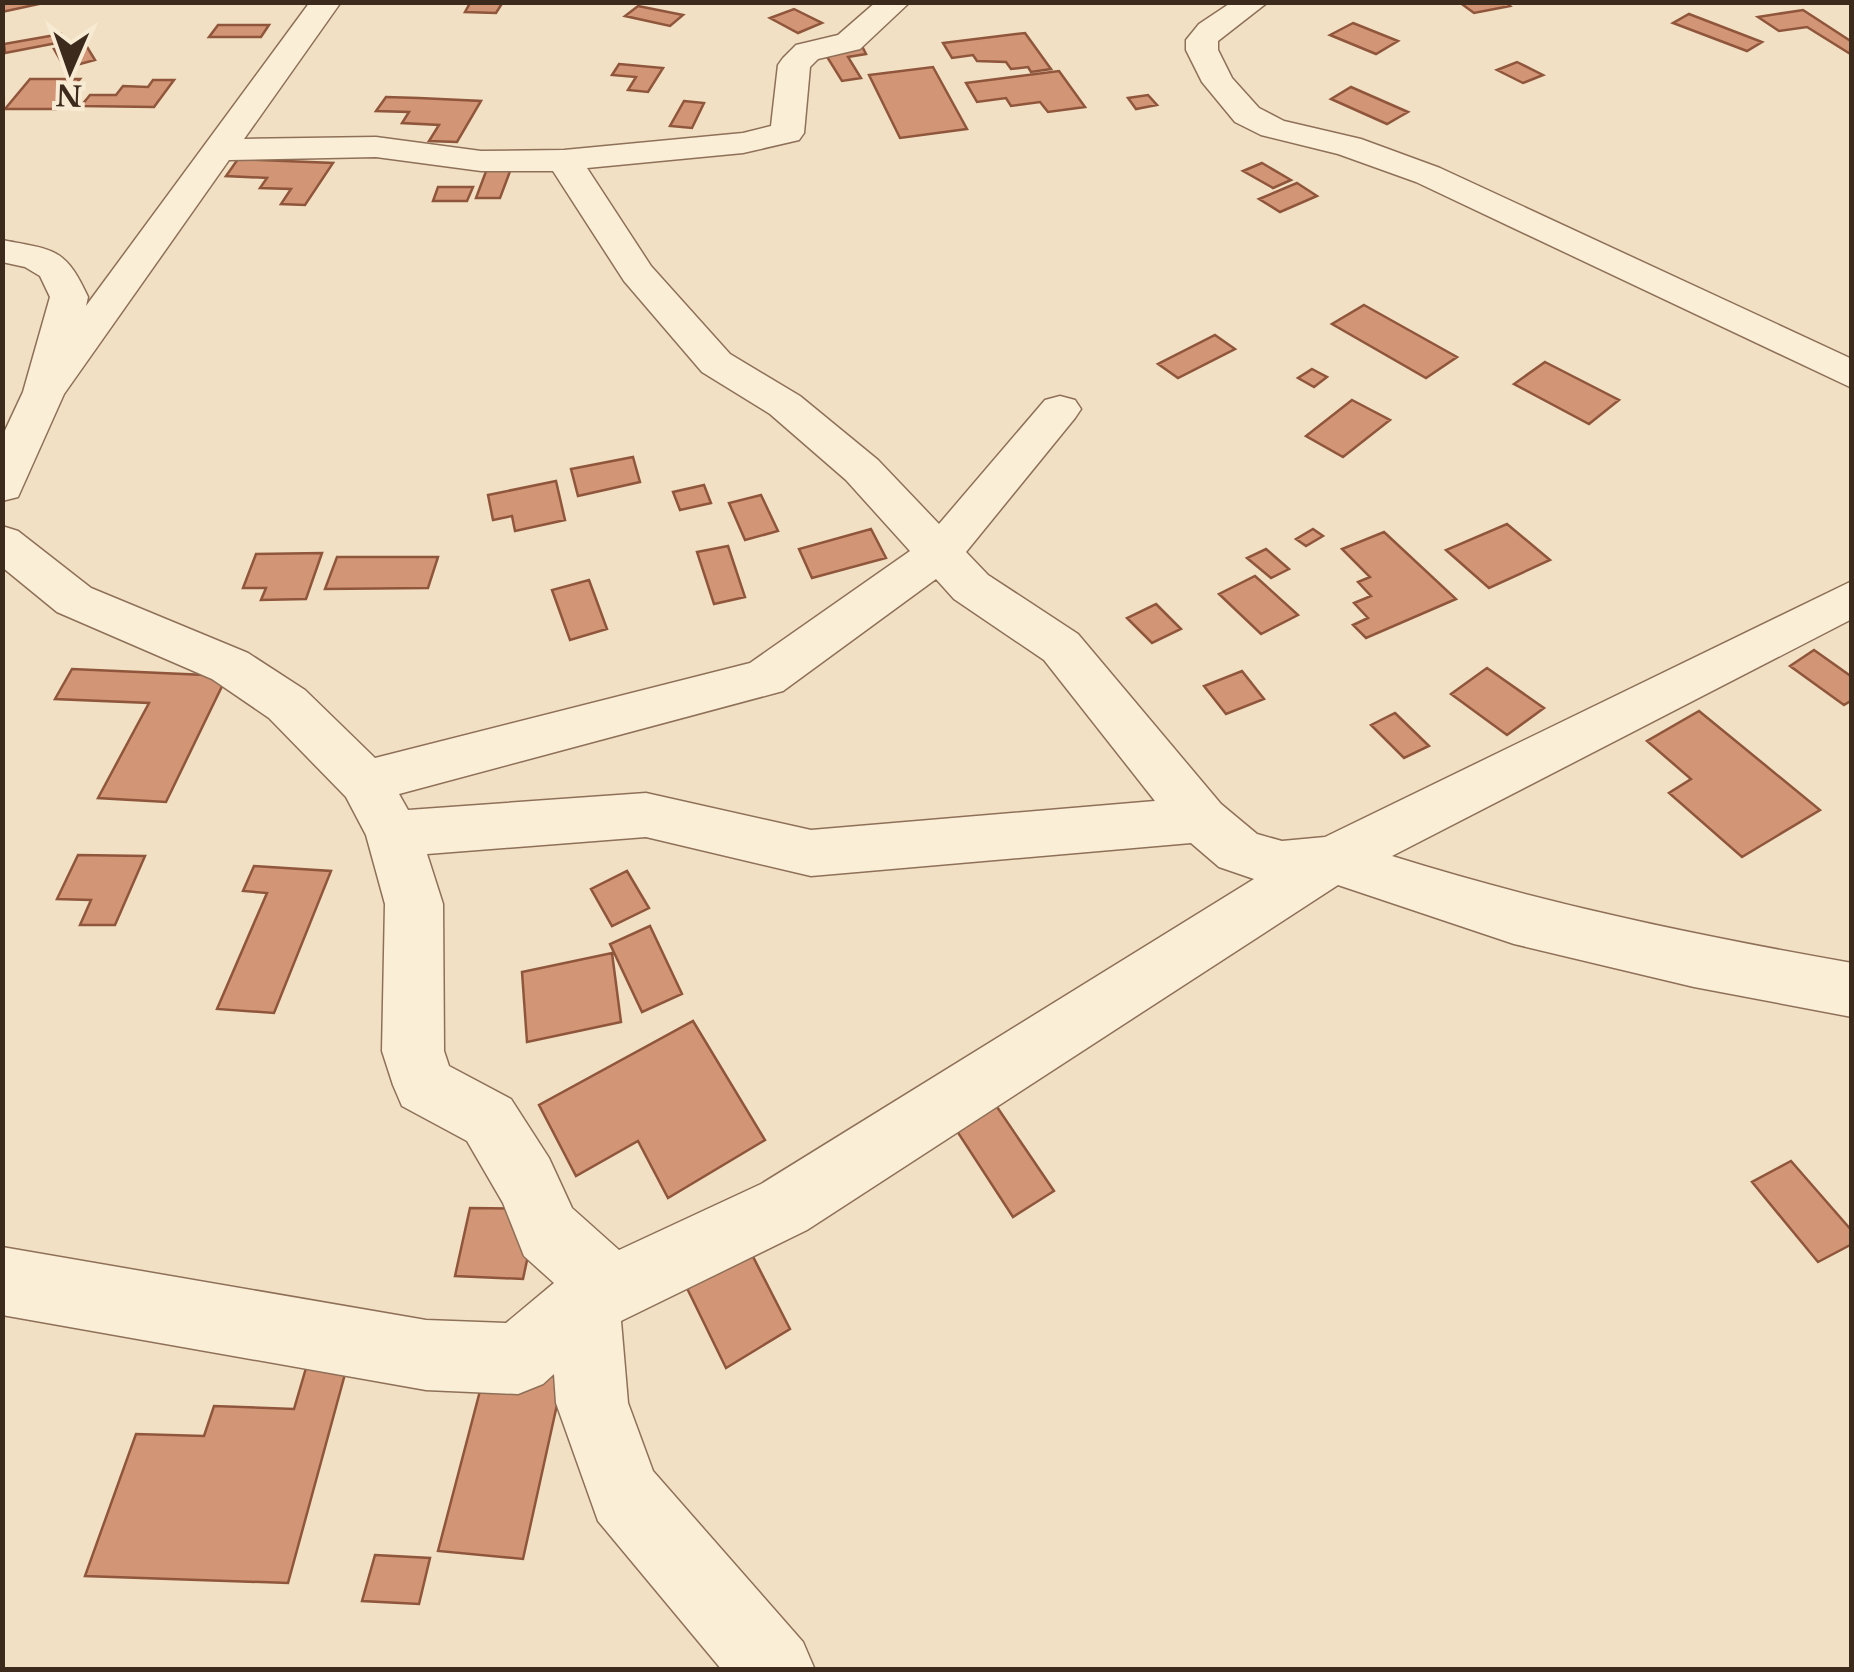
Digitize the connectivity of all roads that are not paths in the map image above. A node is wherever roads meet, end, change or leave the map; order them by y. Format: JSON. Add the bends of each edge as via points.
{"nodes":[{"id":1,"x":326,"y":2,"type":"edge"},
{"id":2,"x":895,"y":2,"type":"edge"},
{"id":3,"x":1253,"y":2,"type":"edge"},
{"id":4,"x":220,"y":150,"type":"junction"},
{"id":5,"x":564,"y":160,"type":"junction"},
{"id":6,"x":2,"y":252,"type":"edge"},
{"id":7,"x":1852,"y":375,"type":"edge"},
{"id":8,"x":44,"y":392,"type":"junction"},
{"id":9,"x":1060,"y":409,"type":"dead end"},
{"id":10,"x":2,"y":486,"type":"edge"},
{"id":11,"x":2,"y":542,"type":"edge"},
{"id":12,"x":940,"y":553,"type":"junction"},
{"id":13,"x":1852,"y":598,"type":"edge"},
{"id":14,"x":365,"y":782,"type":"junction"},
{"id":15,"x":1202,"y":820,"type":"junction"},
{"id":16,"x":394,"y":834,"type":"junction"},
{"id":17,"x":1332,"y":860,"type":"junction"},
{"id":18,"x":1852,"y":990,"type":"edge"},
{"id":19,"x":2,"y":1281,"type":"edge"},
{"id":20,"x":585,"y":1302,"type":"junction"},
{"id":21,"x":774,"y":1670,"type":"edge"}],
"edges":[{"from":1,"to":4,"type":"street"},
{"from":2,"to":5,"type":"street","via":[[849,42],[807,52],[794,65],[786,133]]},
{"from":3,"to":7,"type":"street","via":[[1202,40],[1218,82],[1248,116],[1428,174]]},
{"from":4,"to":5,"type":"street","via":[[376,147],[482,161]]},
{"from":4,"to":8,"type":"street"},
{"from":5,"to":12,"type":"street","via":[[637,273],[716,363],[785,404],[862,470]]},
{"from":6,"to":8,"type":"street","via":[[56,269],[69,296]]},
{"from":8,"to":10,"type":"street"},
{"from":9,"to":12,"type":"street"},
{"from":11,"to":14,"type":"street","via":[[74,600],[230,666],[286,704]]},
{"from":12,"to":14,"type":"street","via":[[765,678]]},
{"from":12,"to":15,"type":"street","via":[[992,604],[1061,647]]},
{"from":13,"to":17,"type":"street"},
{"from":14,"to":16,"type":"street"},
{"from":15,"to":16,"type":"street","via":[[812,853],[646,815]]},
{"from":15,"to":17,"type":"street","via":[[1239,851],[1282,865]]},
{"from":16,"to":20,"type":"street","via":[[414,904],[413,1052],[424,1085],[489,1120],[548,1232],[594,1273]]},
{"from":17,"to":18,"type":"street","via":[[1514,920]]},
{"from":17,"to":20,"type":"street","via":[[784,1207]]},
{"from":19,"to":20,"type":"street","via":[[426,1355],[518,1359]]},
{"from":20,"to":21,"type":"street","via":[[592,1403],[624,1494]]}]}
